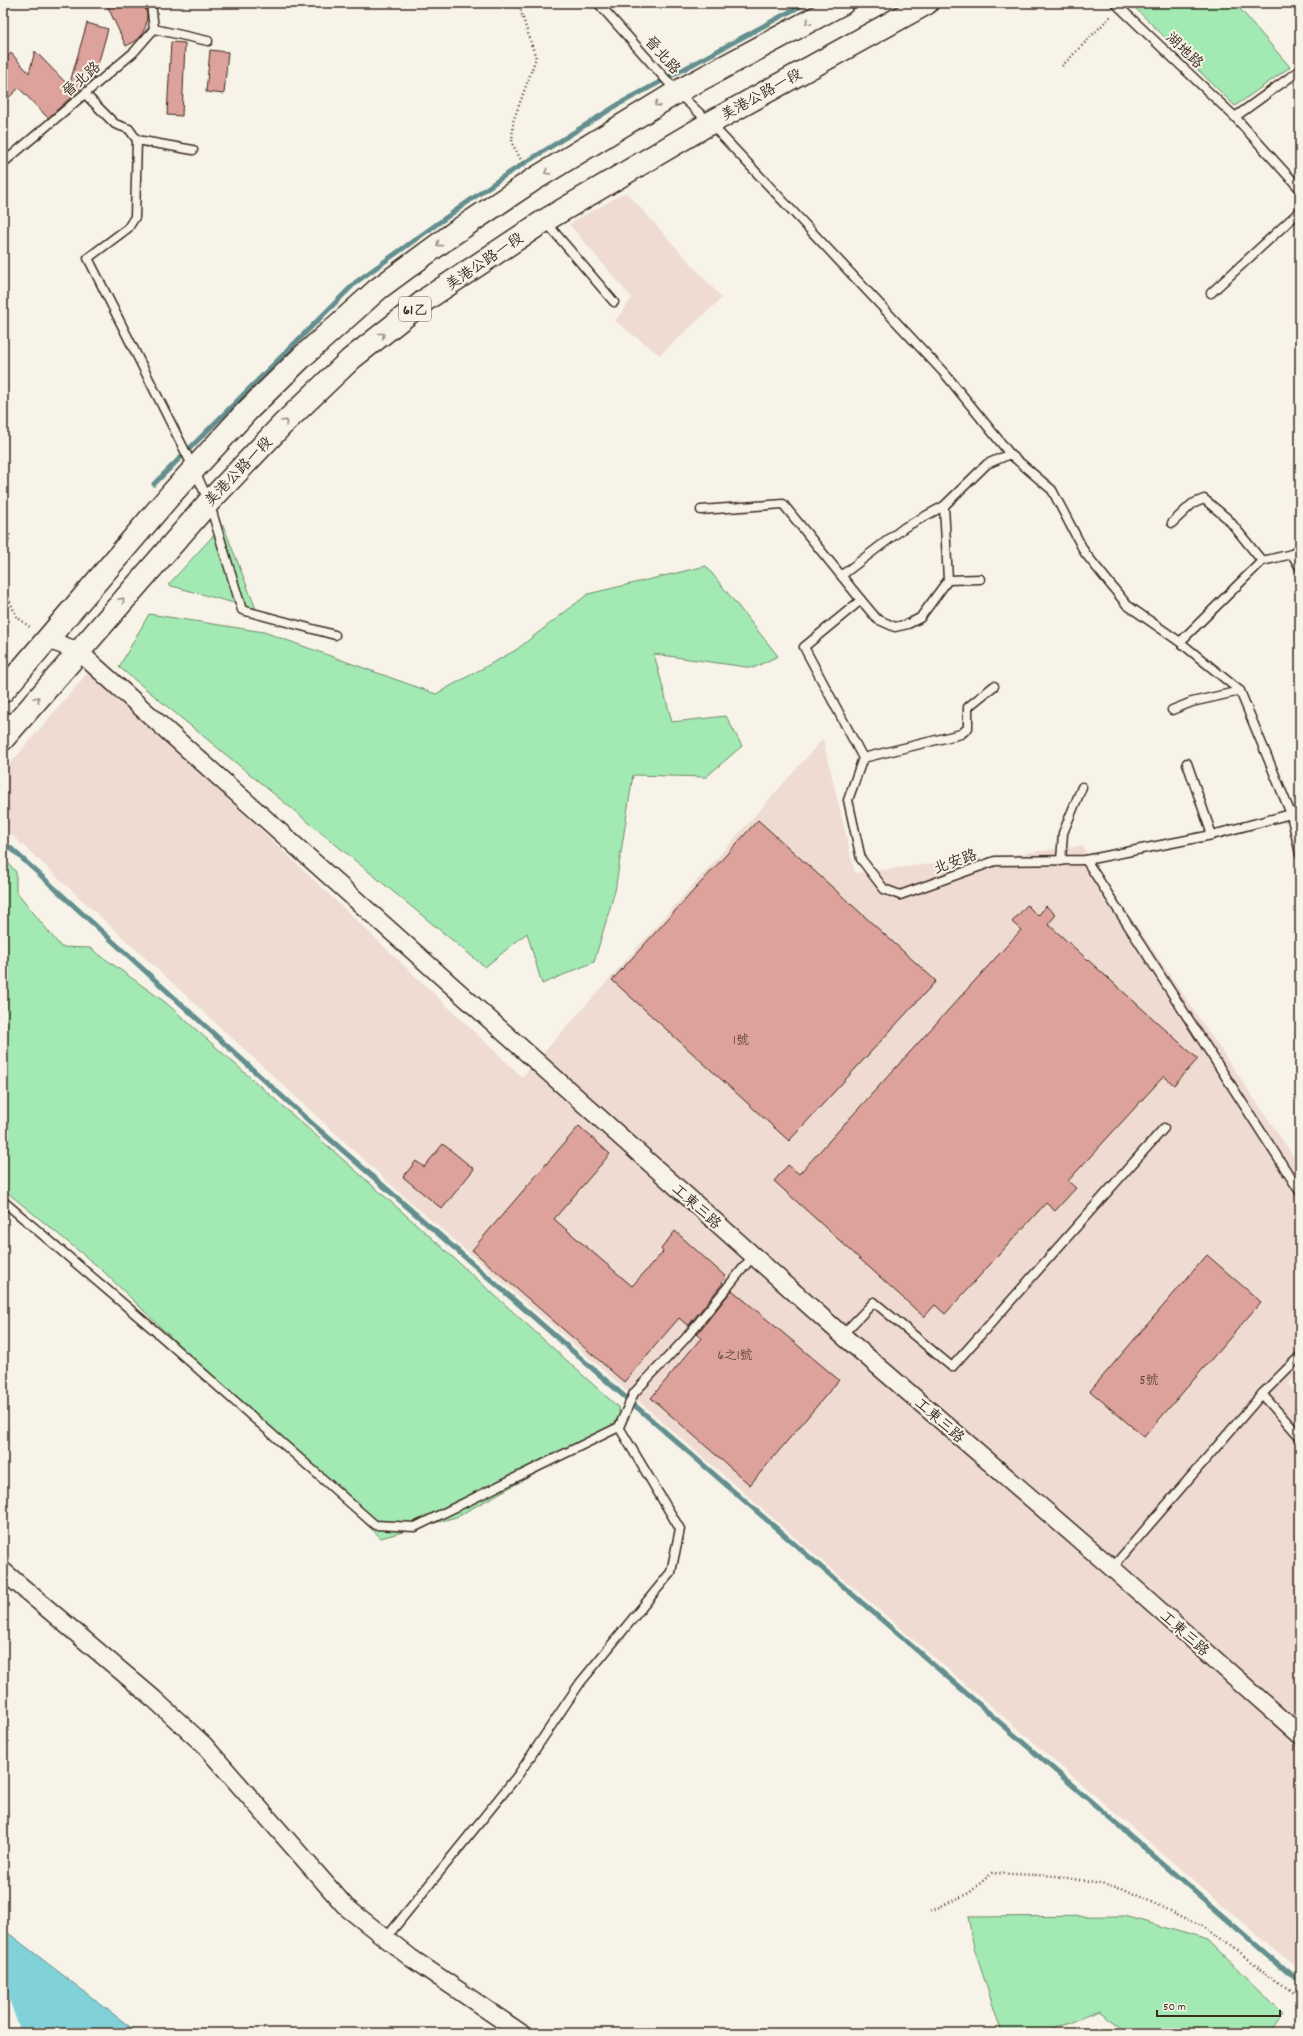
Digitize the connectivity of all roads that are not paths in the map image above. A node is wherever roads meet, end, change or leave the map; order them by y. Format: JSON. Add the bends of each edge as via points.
{"nodes":[{"id":1,"x":151,"y":3,"type":"edge"},
{"id":2,"x":598,"y":3,"type":"edge"},
{"id":3,"x":842,"y":3,"type":"edge"},
{"id":4,"x":927,"y":3,"type":"edge"},
{"id":5,"x":1117,"y":5,"type":"edge"},
{"id":6,"x":154,"y":29,"type":"junction"},
{"id":7,"x":208,"y":41,"type":"dead end"},
{"id":8,"x":1300,"y":70,"type":"edge"},
{"id":9,"x":677,"y":92,"type":"junction"},
{"id":10,"x":85,"y":94,"type":"junction"},
{"id":11,"x":1235,"y":116,"type":"junction"},
{"id":12,"x":710,"y":123,"type":"junction"},
{"id":13,"x":137,"y":140,"type":"junction"},
{"id":14,"x":193,"y":150,"type":"dead end"},
{"id":15,"x":3,"y":163,"type":"edge"},
{"id":16,"x":1300,"y":189,"type":"edge"},
{"id":17,"x":1300,"y":211,"type":"edge"},
{"id":18,"x":544,"y":221,"type":"junction"},
{"id":19,"x":1211,"y":293,"type":"dead end"},
{"id":20,"x":614,"y":302,"type":"dead end"},
{"id":21,"x":1010,"y":454,"type":"junction"},
{"id":22,"x":194,"y":469,"type":"junction"},
{"id":23,"x":209,"y":502,"type":"junction"},
{"id":24,"x":944,"y":506,"type":"junction"},
{"id":25,"x":701,"y":510,"type":"dead end"},
{"id":26,"x":1172,"y":523,"type":"dead end"},
{"id":27,"x":1300,"y":549,"type":"edge"},
{"id":28,"x":1292,"y":554,"type":"junction"},
{"id":29,"x":1262,"y":561,"type":"junction"},
{"id":30,"x":1300,"y":568,"type":"edge"},
{"id":31,"x":842,"y":575,"type":"junction"},
{"id":32,"x":980,"y":579,"type":"dead end"},
{"id":33,"x":948,"y":580,"type":"junction"},
{"id":34,"x":862,"y":600,"type":"junction"},
{"id":35,"x":335,"y":635,"type":"dead end"},
{"id":36,"x":46,"y":639,"type":"junction"},
{"id":37,"x":1180,"y":642,"type":"junction"},
{"id":38,"x":78,"y":651,"type":"junction"},
{"id":39,"x":994,"y":686,"type":"dead end"},
{"id":40,"x":3,"y":691,"type":"edge"},
{"id":41,"x":1240,"y":691,"type":"junction"},
{"id":42,"x":1172,"y":710,"type":"dead end"},
{"id":43,"x":7,"y":726,"type":"edge"},
{"id":44,"x":863,"y":758,"type":"junction"},
{"id":45,"x":1187,"y":763,"type":"dead end"},
{"id":46,"x":1082,"y":787,"type":"dead end"},
{"id":47,"x":1300,"y":812,"type":"edge"},
{"id":48,"x":1291,"y":814,"type":"junction"},
{"id":49,"x":1212,"y":836,"type":"junction"},
{"id":50,"x":1300,"y":854,"type":"edge"},
{"id":51,"x":1086,"y":860,"type":"junction"},
{"id":52,"x":1060,"y":861,"type":"junction"},
{"id":53,"x":1164,"y":1128,"type":"dead end"},
{"id":54,"x":1300,"y":1192,"type":"edge"},
{"id":55,"x":3,"y":1201,"type":"edge"},
{"id":56,"x":754,"y":1256,"type":"junction"},
{"id":57,"x":842,"y":1335,"type":"junction"},
{"id":58,"x":1300,"y":1356,"type":"edge"},
{"id":59,"x":1262,"y":1394,"type":"junction"},
{"id":60,"x":619,"y":1427,"type":"junction"},
{"id":61,"x":1300,"y":1437,"type":"edge"},
{"id":62,"x":1112,"y":1568,"type":"junction"},
{"id":63,"x":3,"y":1571,"type":"edge"},
{"id":64,"x":1300,"y":1735,"type":"edge"},
{"id":65,"x":386,"y":1938,"type":"junction"},
{"id":66,"x":521,"y":2033,"type":"edge"}],
"edges":[{"from":1,"to":6,"type":"lane"},
{"from":2,"to":9,"type":"lane","name":"晉北路"},
{"from":3,"to":9,"type":"main road","number":"61乙","one_way":true},
{"from":4,"to":12,"type":"main road","name":"美港公路一段","number":"61乙"},
{"from":5,"to":11,"type":"lane","name":"湖地路"},
{"from":6,"to":7,"type":"lane"},
{"from":6,"to":10,"type":"lane","name":"晉北路","via":[[134,52]]},
{"from":8,"to":11,"type":"lane"},
{"from":9,"to":12,"type":"lane","name":"晉北路"},
{"from":9,"to":22,"type":"main road","number":"61乙","one_way":true,"via":[[533,180],[454,233],[378,289],[302,357]]},
{"from":10,"to":13,"type":"lane","via":[[115,124],[129,129]]},
{"from":10,"to":15,"type":"lane","name":"晉北路"},
{"from":11,"to":16,"type":"lane","name":"湖地路"},
{"from":12,"to":18,"type":"main road","name":"美港公路一段","number":"61乙"},
{"from":12,"to":21,"type":"lane","name":"晉北路","via":[[946,375]]},
{"from":13,"to":14,"type":"lane"},
{"from":13,"to":22,"type":"lane","via":[[135,217],[128,228],[88,258]]},
{"from":17,"to":19,"type":"lane"},
{"from":18,"to":20,"type":"lane"},
{"from":23,"to":18,"type":"main road","name":"美港公路一段","number":"61乙","one_way":true,"via":[[283,424],[351,359],[428,298]]},
{"from":21,"to":24,"type":"lane","via":[[987,464]]},
{"from":21,"to":37,"type":"lane","name":"晉北路","via":[[1052,490],[1086,553],[1127,605]]},
{"from":22,"to":23,"type":"lane"},
{"from":22,"to":36,"type":"main road","number":"61乙"},
{"from":23,"to":35,"type":"lane","via":[[242,610]]},
{"from":38,"to":23,"type":"main road","name":"美港公路一段","number":"61乙","one_way":true},
{"from":24,"to":31,"type":"lane","via":[[905,526]]},
{"from":24,"to":33,"type":"lane"},
{"from":25,"to":31,"type":"lane","via":[[782,504]]},
{"from":26,"to":29,"type":"lane","via":[[1192,504],[1204,499],[1228,519]]},
{"from":27,"to":28,"type":"lane"},
{"from":28,"to":29,"type":"lane"},
{"from":28,"to":30,"type":"lane"},
{"from":29,"to":37,"type":"lane"},
{"from":31,"to":34,"type":"lane"},
{"from":32,"to":33,"type":"lane"},
{"from":33,"to":34,"type":"lane","via":[[920,618],[908,624],[895,627],[877,619]]},
{"from":34,"to":44,"type":"lane","via":[[804,647]]},
{"from":36,"to":38,"type":"street"},
{"from":36,"to":40,"type":"main road","number":"61乙"},
{"from":37,"to":41,"type":"lane","name":"晉北路"},
{"from":43,"to":38,"type":"main road","name":"美港公路一段","number":"61乙","one_way":true},
{"from":38,"to":56,"type":"street","name":"工東三路"},
{"from":39,"to":44,"type":"lane","via":[[968,707],[968,728],[961,734]]},
{"from":41,"to":42,"type":"lane","via":[[1192,702]]},
{"from":41,"to":48,"type":"lane"},
{"from":44,"to":52,"type":"lane","name":"北安路","via":[[848,800],[861,859],[884,888],[900,895],[995,861]]},
{"from":45,"to":49,"type":"lane"},
{"from":46,"to":52,"type":"lane","via":[[1063,833]]},
{"from":47,"to":48,"type":"lane","name":"北安路"},
{"from":48,"to":49,"type":"lane","name":"北安路"},
{"from":48,"to":50,"type":"lane"},
{"from":49,"to":51,"type":"lane","name":"北安路"},
{"from":51,"to":52,"type":"lane","name":"北安路"},
{"from":51,"to":54,"type":"lane"},
{"from":53,"to":57,"type":"lane","via":[[952,1367],[874,1302]]},
{"from":55,"to":60,"type":"lane","via":[[376,1525],[415,1527]]},
{"from":56,"to":57,"type":"street","name":"工東三路"},
{"from":56,"to":60,"type":"lane","via":[[685,1339],[634,1393]]},
{"from":57,"to":62,"type":"street","name":"工東三路"},
{"from":58,"to":59,"type":"lane"},
{"from":59,"to":61,"type":"lane"},
{"from":59,"to":62,"type":"lane"},
{"from":60,"to":65,"type":"lane","via":[[680,1529],[671,1572],[580,1683],[518,1775]]},
{"from":62,"to":64,"type":"street","name":"工東三路"},
{"from":63,"to":65,"type":"street","via":[[154,1699],[204,1745],[346,1907]]},
{"from":65,"to":66,"type":"street"}]}
